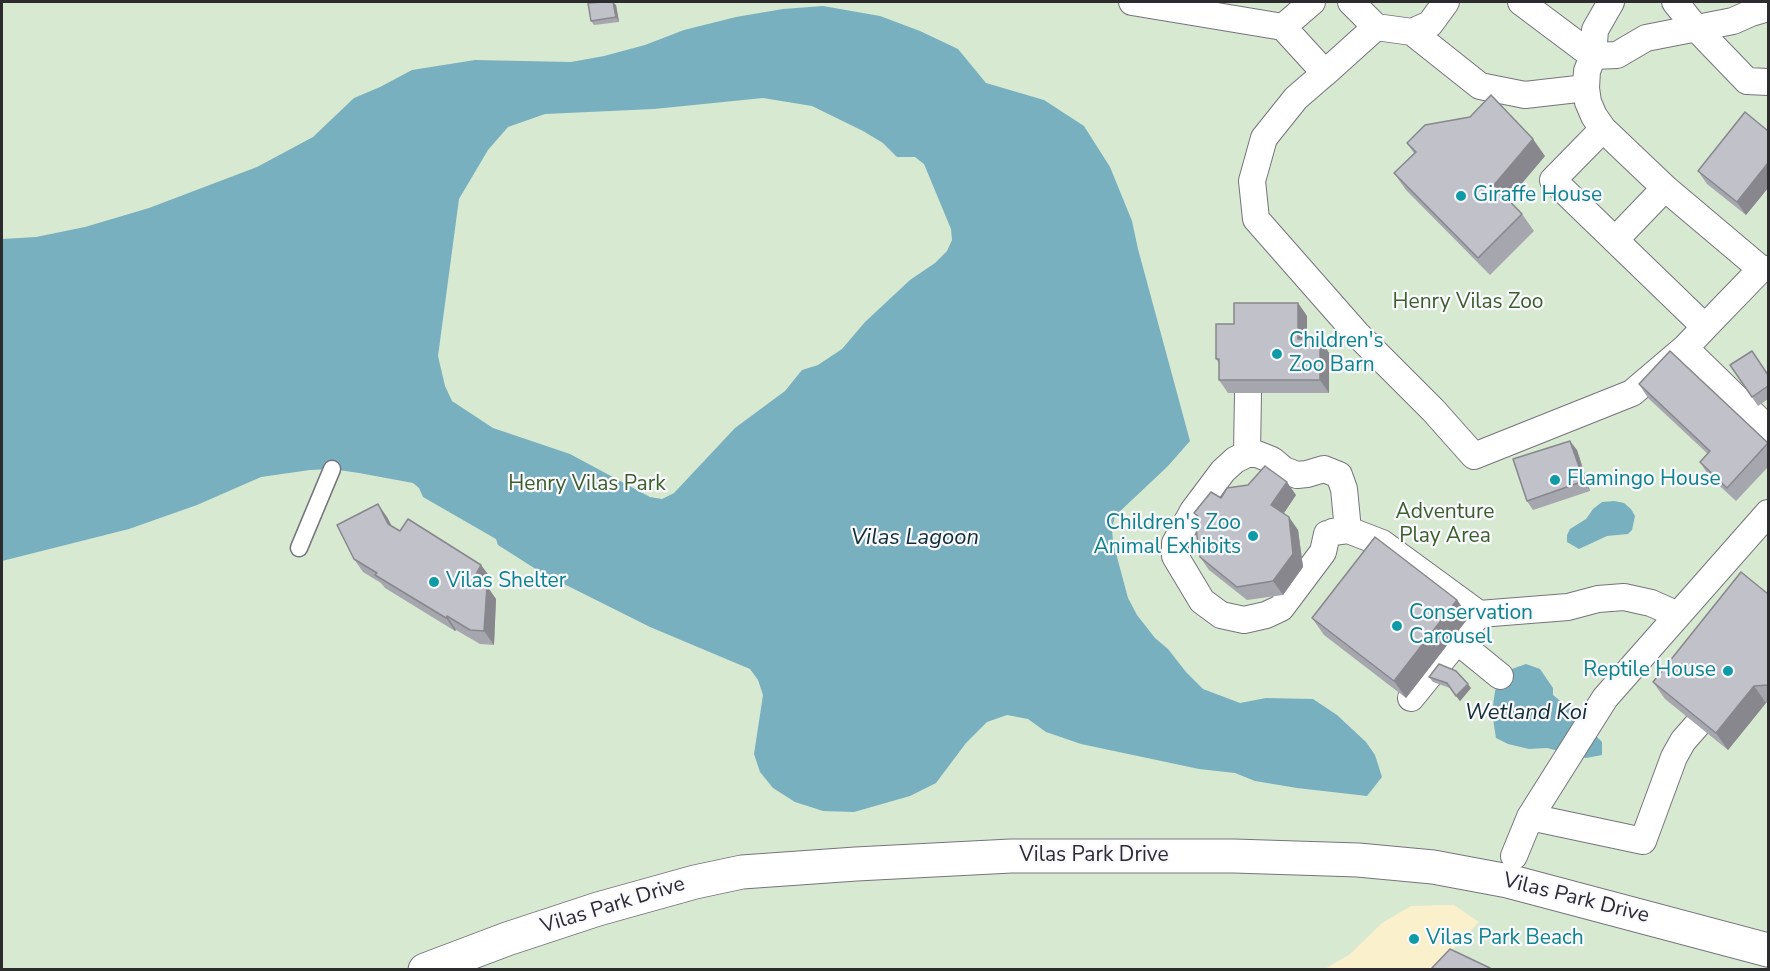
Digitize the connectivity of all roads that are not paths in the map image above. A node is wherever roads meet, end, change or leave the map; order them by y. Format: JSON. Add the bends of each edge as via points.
{"nodes":[{"id":1,"x":1132,"y":2,"type":"edge"},
{"id":2,"x":1312,"y":2,"type":"edge"},
{"id":3,"x":1352,"y":2,"type":"edge"},
{"id":4,"x":1446,"y":2,"type":"edge"},
{"id":5,"x":1521,"y":2,"type":"edge"},
{"id":6,"x":1611,"y":2,"type":"edge"},
{"id":7,"x":1675,"y":2,"type":"edge"},
{"id":8,"x":1754,"y":8,"type":"edge"},
{"id":9,"x":1283,"y":27,"type":"junction"},
{"id":10,"x":1377,"y":27,"type":"junction"},
{"id":11,"x":1695,"y":27,"type":"junction"},
{"id":12,"x":1412,"y":32,"type":"junction"},
{"id":13,"x":1593,"y":56,"type":"junction"},
{"id":14,"x":1325,"y":73,"type":"junction"},
{"id":15,"x":1768,"y":82,"type":"edge"},
{"id":16,"x":1586,"y":87,"type":"junction"},
{"id":17,"x":1603,"y":129,"type":"junction"},
{"id":18,"x":1665,"y":188,"type":"junction"},
{"id":19,"x":1615,"y":240,"type":"junction"},
{"id":20,"x":1765,"y":269,"type":"edge"},
{"id":21,"x":1705,"y":327,"type":"junction"},
{"id":22,"x":1685,"y":348,"type":"junction"},
{"id":23,"x":1248,"y":393,"type":"edge"},
{"id":24,"x":1768,"y":429,"type":"edge"},
{"id":25,"x":1247,"y":454,"type":"junction"},
{"id":26,"x":332,"y":469,"type":"dead end"},
{"id":27,"x":1768,"y":513,"type":"edge"},
{"id":28,"x":1327,"y":535,"type":"junction"},
{"id":29,"x":299,"y":548,"type":"dead end"},
{"id":30,"x":1479,"y":614,"type":"junction"},
{"id":31,"x":1678,"y":615,"type":"junction"},
{"id":32,"x":1457,"y":640,"type":"junction"},
{"id":33,"x":1500,"y":676,"type":"dead end"},
{"id":34,"x":1411,"y":698,"type":"dead end"},
{"id":35,"x":1697,"y":725,"type":"edge"},
{"id":36,"x":1535,"y":809,"type":"junction"},
{"id":37,"x":1514,"y":856,"type":"dead end"},
{"id":38,"x":1768,"y":950,"type":"edge"},
{"id":39,"x":424,"y":969,"type":"edge"}],
"edges":[{"from":1,"to":9,"type":"street"},
{"from":2,"to":9,"type":"street"},
{"from":3,"to":10,"type":"street"},
{"from":4,"to":12,"type":"street","via":[[1430,24]]},
{"from":5,"to":13,"type":"street"},
{"from":6,"to":13,"type":"street","via":[[1595,30]]},
{"from":7,"to":11,"type":"street"},
{"from":8,"to":11,"type":"street","via":[[1733,21]]},
{"from":9,"to":14,"type":"street"},
{"from":10,"to":12,"type":"street"},
{"from":10,"to":14,"type":"street"},
{"from":11,"to":13,"type":"street","via":[[1646,38],[1617,55]]},
{"from":11,"to":15,"type":"street","via":[[1747,81]]},
{"from":12,"to":16,"type":"street","via":[[1480,86],[1525,95]]},
{"from":13,"to":16,"type":"street"},
{"from":14,"to":22,"type":"street","via":[[1296,98],[1264,138],[1252,181],[1256,219],[1358,335],[1474,456],[1632,393]]},
{"from":16,"to":17,"type":"street","via":[[1588,102]]},
{"from":17,"to":18,"type":"street"},
{"from":17,"to":19,"type":"street","via":[[1552,180]]},
{"from":18,"to":19,"type":"street"},
{"from":18,"to":20,"type":"street"},
{"from":19,"to":21,"type":"street"},
{"from":20,"to":21,"type":"street"},
{"from":21,"to":22,"type":"street"},
{"from":22,"to":24,"type":"street"},
{"from":23,"to":25,"type":"street"},
{"from":25,"to":28,"type":"street","via":[[1272,460],[1297,475],[1324,469],[1339,475],[1344,489]]},
{"from":25,"to":28,"type":"street","via":[[1235,460],[1214,482],[1175,543],[1175,556],[1202,601],[1221,615],[1244,620],[1281,608],[1323,552]]},
{"from":26,"to":29,"type":"lane"},
{"from":27,"to":31,"type":"street"},
{"from":28,"to":30,"type":"street","via":[[1382,543]]},
{"from":30,"to":31,"type":"street","via":[[1568,607],[1624,597]]},
{"from":30,"to":32,"type":"street"},
{"from":31,"to":36,"type":"street","via":[[1605,698]]},
{"from":32,"to":33,"type":"street"},
{"from":32,"to":34,"type":"street"},
{"from":35,"to":36,"type":"street","via":[[1674,757],[1643,841]]},
{"from":36,"to":37,"type":"street"},
{"from":38,"to":39,"type":"street","name":"Vilas Park Drive","via":[[1508,881],[1433,867],[1234,856],[1011,856],[742,872],[598,909]]}]}
